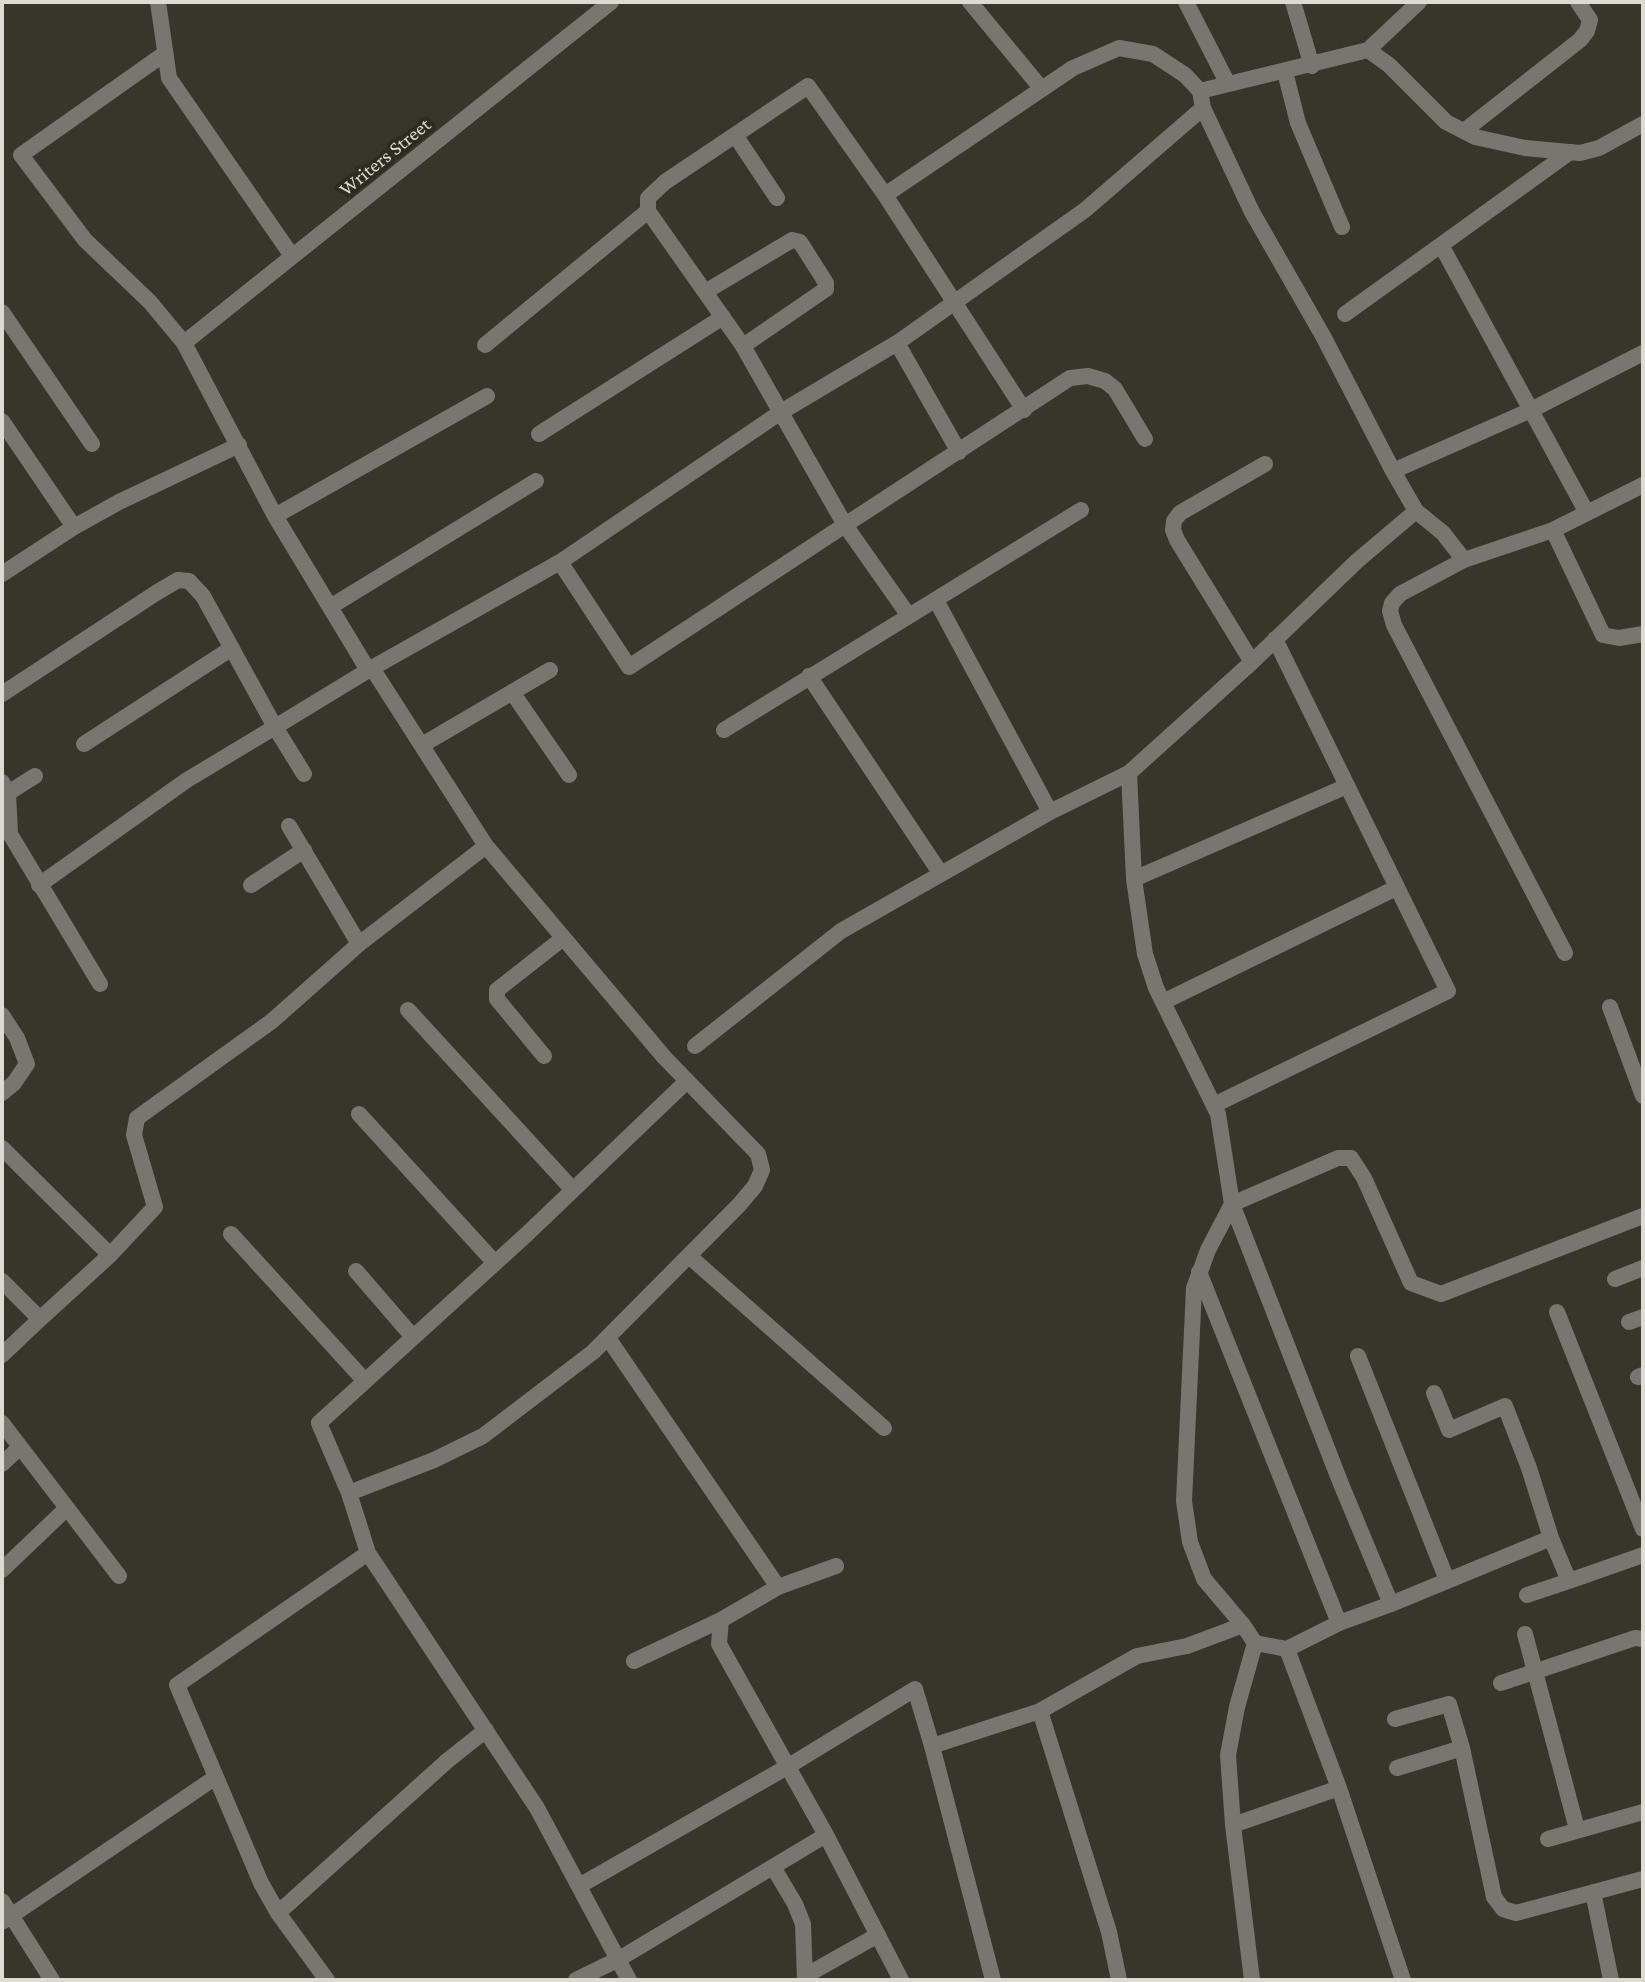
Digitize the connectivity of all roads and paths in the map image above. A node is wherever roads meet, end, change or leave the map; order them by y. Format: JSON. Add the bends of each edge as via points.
{"nodes":[{"id":1,"x":158,"y":2,"type":"edge"},
{"id":2,"x":611,"y":2,"type":"edge"},
{"id":3,"x":970,"y":2,"type":"edge"},
{"id":4,"x":1186,"y":2,"type":"edge"},
{"id":5,"x":1293,"y":2,"type":"edge"},
{"id":6,"x":1419,"y":2,"type":"edge"},
{"id":7,"x":1578,"y":2,"type":"edge"},
{"id":8,"x":1368,"y":50,"type":"junction"},
{"id":9,"x":164,"y":54,"type":"junction"},
{"id":10,"x":1312,"y":66,"type":"junction"},
{"id":11,"x":1285,"y":72,"type":"junction"},
{"id":12,"x":1228,"y":84,"type":"junction"},
{"id":13,"x":1041,"y":88,"type":"junction"},
{"id":14,"x":1200,"y":91,"type":"junction"},
{"id":15,"x":1203,"y":108,"type":"junction"},
{"id":16,"x":1643,"y":124,"type":"edge"},
{"id":17,"x":1464,"y":131,"type":"junction"},
{"id":18,"x":735,"y":135,"type":"junction"},
{"id":19,"x":1570,"y":152,"type":"junction"},
{"id":20,"x":885,"y":195,"type":"junction"},
{"id":21,"x":777,"y":198,"type":"dead end"},
{"id":22,"x":648,"y":211,"type":"junction"},
{"id":23,"x":1342,"y":227,"type":"dead end"},
{"id":24,"x":1441,"y":245,"type":"junction"},
{"id":25,"x":292,"y":256,"type":"junction"},
{"id":26,"x":705,"y":292,"type":"junction"},
{"id":27,"x":953,"y":301,"type":"junction"},
{"id":28,"x":2,"y":312,"type":"edge"},
{"id":29,"x":1345,"y":314,"type":"dead end"},
{"id":30,"x":723,"y":317,"type":"junction"},
{"id":31,"x":184,"y":343,"type":"junction"},
{"id":32,"x":897,"y":343,"type":"junction"},
{"id":33,"x":485,"y":345,"type":"dead end"},
{"id":34,"x":743,"y":346,"type":"junction"},
{"id":35,"x":1643,"y":353,"type":"edge"},
{"id":36,"x":487,"y":396,"type":"dead end"},
{"id":37,"x":1024,"y":410,"type":"junction"},
{"id":38,"x":1531,"y":410,"type":"junction"},
{"id":39,"x":781,"y":412,"type":"junction"},
{"id":40,"x":2,"y":421,"type":"edge"},
{"id":41,"x":539,"y":434,"type":"dead end"},
{"id":42,"x":1145,"y":439,"type":"dead end"},
{"id":43,"x":92,"y":444,"type":"dead end"},
{"id":44,"x":239,"y":445,"type":"junction"},
{"id":45,"x":959,"y":452,"type":"junction"},
{"id":46,"x":1265,"y":464,"type":"dead end"},
{"id":47,"x":1393,"y":471,"type":"junction"},
{"id":48,"x":536,"y":481,"type":"dead end"},
{"id":49,"x":1643,"y":485,"type":"edge"},
{"id":50,"x":1081,"y":510,"type":"dead end"},
{"id":51,"x":1416,"y":511,"type":"junction"},
{"id":52,"x":1587,"y":513,"type":"junction"},
{"id":53,"x":275,"y":516,"type":"junction"},
{"id":54,"x":845,"y":525,"type":"junction"},
{"id":55,"x":74,"y":527,"type":"junction"},
{"id":56,"x":1553,"y":530,"type":"junction"},
{"id":57,"x":1464,"y":560,"type":"junction"},
{"id":58,"x":560,"y":562,"type":"junction"},
{"id":59,"x":2,"y":574,"type":"edge"},
{"id":60,"x":936,"y":600,"type":"junction"},
{"id":61,"x":330,"y":607,"type":"junction"},
{"id":62,"x":909,"y":616,"type":"junction"},
{"id":63,"x":1643,"y":634,"type":"edge"},
{"id":64,"x":1275,"y":639,"type":"junction"},
{"id":65,"x":232,"y":648,"type":"junction"},
{"id":66,"x":1252,"y":662,"type":"junction"},
{"id":67,"x":370,"y":669,"type":"junction"},
{"id":68,"x":550,"y":670,"type":"dead end"},
{"id":69,"x":809,"y":676,"type":"junction"},
{"id":70,"x":512,"y":692,"type":"junction"},
{"id":71,"x":2,"y":694,"type":"edge"},
{"id":72,"x":275,"y":727,"type":"junction"},
{"id":73,"x":724,"y":730,"type":"dead end"},
{"id":74,"x":84,"y":744,"type":"dead end"},
{"id":75,"x":422,"y":745,"type":"junction"},
{"id":76,"x":1129,"y":773,"type":"junction"},
{"id":77,"x":304,"y":774,"type":"dead end"},
{"id":78,"x":569,"y":775,"type":"dead end"},
{"id":79,"x":35,"y":776,"type":"dead end"},
{"id":80,"x":1347,"y":786,"type":"junction"},
{"id":81,"x":5,"y":788,"type":"edge"},
{"id":82,"x":1050,"y":812,"type":"junction"},
{"id":83,"x":289,"y":826,"type":"dead end"},
{"id":84,"x":486,"y":846,"type":"junction"},
{"id":85,"x":304,"y":850,"type":"junction"},
{"id":86,"x":941,"y":874,"type":"junction"},
{"id":87,"x":1134,"y":879,"type":"junction"},
{"id":88,"x":39,"y":885,"type":"junction"},
{"id":89,"x":251,"y":885,"type":"dead end"},
{"id":90,"x":1396,"y":888,"type":"junction"},
{"id":91,"x":562,"y":939,"type":"junction"},
{"id":92,"x":359,"y":944,"type":"junction"},
{"id":93,"x":1565,"y":953,"type":"dead end"},
{"id":94,"x":100,"y":984,"type":"dead end"},
{"id":95,"x":1163,"y":1002,"type":"junction"},
{"id":96,"x":1610,"y":1007,"type":"dead end"},
{"id":97,"x":408,"y":1010,"type":"dead end"},
{"id":98,"x":2,"y":1015,"type":"edge"},
{"id":99,"x":695,"y":1046,"type":"dead end"},
{"id":100,"x":544,"y":1056,"type":"dead end"},
{"id":101,"x":686,"y":1082,"type":"junction"},
{"id":102,"x":2,"y":1093,"type":"edge"},
{"id":103,"x":1643,"y":1096,"type":"edge"},
{"id":104,"x":1214,"y":1105,"type":"junction"},
{"id":105,"x":359,"y":1114,"type":"dead end"},
{"id":106,"x":2,"y":1148,"type":"edge"},
{"id":107,"x":573,"y":1190,"type":"junction"},
{"id":108,"x":1232,"y":1204,"type":"junction"},
{"id":109,"x":1643,"y":1216,"type":"edge"},
{"id":110,"x":231,"y":1234,"type":"dead end"},
{"id":111,"x":110,"y":1255,"type":"junction"},
{"id":112,"x":689,"y":1256,"type":"junction"},
{"id":113,"x":495,"y":1263,"type":"junction"},
{"id":114,"x":1643,"y":1268,"type":"edge"},
{"id":115,"x":356,"y":1271,"type":"dead end"},
{"id":116,"x":1199,"y":1272,"type":"junction"},
{"id":117,"x":1615,"y":1279,"type":"dead end"},
{"id":118,"x":2,"y":1281,"type":"edge"},
{"id":119,"x":1557,"y":1312,"type":"dead end"},
{"id":120,"x":40,"y":1319,"type":"junction"},
{"id":121,"x":413,"y":1337,"type":"junction"},
{"id":122,"x":608,"y":1338,"type":"junction"},
{"id":123,"x":2,"y":1355,"type":"edge"},
{"id":124,"x":1358,"y":1356,"type":"dead end"},
{"id":125,"x":365,"y":1381,"type":"junction"},
{"id":126,"x":1434,"y":1393,"type":"dead end"},
{"id":127,"x":2,"y":1423,"type":"edge"},
{"id":128,"x":884,"y":1428,"type":"dead end"},
{"id":129,"x":20,"y":1447,"type":"junction"},
{"id":130,"x":2,"y":1464,"type":"edge"},
{"id":131,"x":349,"y":1493,"type":"junction"},
{"id":132,"x":1638,"y":1498,"type":"edge"},
{"id":133,"x":67,"y":1508,"type":"junction"},
{"id":134,"x":1643,"y":1529,"type":"edge"},
{"id":135,"x":1551,"y":1538,"type":"junction"},
{"id":136,"x":368,"y":1553,"type":"junction"},
{"id":137,"x":1643,"y":1555,"type":"edge"},
{"id":138,"x":836,"y":1566,"type":"dead end"},
{"id":139,"x":2,"y":1570,"type":"edge"},
{"id":140,"x":119,"y":1576,"type":"dead end"},
{"id":141,"x":1447,"y":1580,"type":"junction"},
{"id":142,"x":1569,"y":1581,"type":"junction"},
{"id":143,"x":778,"y":1587,"type":"junction"},
{"id":144,"x":1527,"y":1595,"type":"dead end"},
{"id":145,"x":1391,"y":1604,"type":"junction"},
{"id":146,"x":721,"y":1620,"type":"junction"},
{"id":147,"x":1339,"y":1623,"type":"junction"},
{"id":148,"x":1243,"y":1625,"type":"junction"},
{"id":149,"x":1525,"y":1634,"type":"dead end"},
{"id":150,"x":1643,"y":1639,"type":"edge"},
{"id":151,"x":1255,"y":1643,"type":"junction"},
{"id":152,"x":1287,"y":1649,"type":"junction"},
{"id":153,"x":634,"y":1661,"type":"dead end"},
{"id":154,"x":1536,"y":1671,"type":"junction"},
{"id":155,"x":1501,"y":1683,"type":"dead end"},
{"id":156,"x":1040,"y":1711,"type":"junction"},
{"id":157,"x":1395,"y":1719,"type":"dead end"},
{"id":158,"x":486,"y":1730,"type":"junction"},
{"id":159,"x":932,"y":1746,"type":"junction"},
{"id":160,"x":1462,"y":1748,"type":"junction"},
{"id":161,"x":787,"y":1767,"type":"junction"},
{"id":162,"x":1397,"y":1768,"type":"dead end"},
{"id":163,"x":216,"y":1777,"type":"junction"},
{"id":164,"x":1339,"y":1788,"type":"junction"},
{"id":165,"x":1643,"y":1812,"type":"edge"},
{"id":166,"x":1233,"y":1825,"type":"junction"},
{"id":167,"x":1577,"y":1829,"type":"junction"},
{"id":168,"x":826,"y":1835,"type":"junction"},
{"id":169,"x":1548,"y":1839,"type":"dead end"},
{"id":170,"x":773,"y":1867,"type":"junction"},
{"id":171,"x":1643,"y":1879,"type":"edge"},
{"id":172,"x":579,"y":1886,"type":"junction"},
{"id":173,"x":1593,"y":1892,"type":"junction"},
{"id":174,"x":2,"y":1901,"type":"edge"},
{"id":175,"x":278,"y":1913,"type":"junction"},
{"id":176,"x":7,"y":1920,"type":"edge"},
{"id":177,"x":878,"y":1935,"type":"junction"},
{"id":178,"x":619,"y":1959,"type":"junction"},
{"id":179,"x":805,"y":1978,"type":"edge"},
{"id":180,"x":52,"y":1980,"type":"edge"},
{"id":181,"x":327,"y":1980,"type":"edge"},
{"id":182,"x":576,"y":1980,"type":"edge"},
{"id":183,"x":629,"y":1980,"type":"edge"},
{"id":184,"x":901,"y":1980,"type":"edge"},
{"id":185,"x":993,"y":1980,"type":"edge"},
{"id":186,"x":1119,"y":1980,"type":"edge"},
{"id":187,"x":1252,"y":1980,"type":"edge"},
{"id":188,"x":1403,"y":1980,"type":"edge"},
{"id":189,"x":1611,"y":1980,"type":"edge"}],
"edges":[{"from":1,"to":9,"type":"street"},
{"from":2,"to":25,"type":"street","name":"Writers Street"},
{"from":3,"to":13,"type":"street"},
{"from":4,"to":12,"type":"street"},
{"from":5,"to":10,"type":"street"},
{"from":6,"to":8,"type":"street"},
{"from":7,"to":17,"type":"street","via":[[1590,20],[1580,40]]},
{"from":8,"to":10,"type":"street"},
{"from":8,"to":17,"type":"street","via":[[1446,122]]},
{"from":9,"to":25,"type":"street","via":[[169,78]]},
{"from":9,"to":31,"type":"street","via":[[21,155],[85,240]]},
{"from":10,"to":11,"type":"street"},
{"from":11,"to":12,"type":"street"},
{"from":11,"to":23,"type":"street","via":[[1298,123]]},
{"from":12,"to":14,"type":"street"},
{"from":13,"to":14,"type":"street","via":[[1119,48],[1153,54]]},
{"from":13,"to":20,"type":"street"},
{"from":14,"to":15,"type":"street"},
{"from":15,"to":27,"type":"street","via":[[1085,210]]},
{"from":15,"to":47,"type":"street","via":[[1252,212]]},
{"from":16,"to":19,"type":"street","via":[[1599,148]]},
{"from":17,"to":19,"type":"street","via":[[1525,148]]},
{"from":18,"to":20,"type":"street","via":[[808,86]]},
{"from":18,"to":21,"type":"street"},
{"from":18,"to":22,"type":"street","via":[[665,182],[648,198]]},
{"from":19,"to":24,"type":"street"},
{"from":20,"to":27,"type":"street"},
{"from":22,"to":26,"type":"street"},
{"from":22,"to":33,"type":"street"},
{"from":24,"to":29,"type":"street"},
{"from":24,"to":38,"type":"street"},
{"from":25,"to":31,"type":"street","name":"Writers Street"},
{"from":26,"to":30,"type":"street"},
{"from":26,"to":34,"type":"street","via":[[789,240],[800,242],[826,289]]},
{"from":27,"to":32,"type":"street"},
{"from":27,"to":37,"type":"street"},
{"from":28,"to":43,"type":"street"},
{"from":30,"to":34,"type":"street"},
{"from":30,"to":41,"type":"street"},
{"from":31,"to":44,"type":"street"},
{"from":32,"to":39,"type":"street"},
{"from":32,"to":45,"type":"street"},
{"from":34,"to":39,"type":"street"},
{"from":35,"to":38,"type":"street"},
{"from":36,"to":53,"type":"street"},
{"from":37,"to":42,"type":"street","via":[[1070,378],[1088,376],[1115,389]]},
{"from":37,"to":45,"type":"street"},
{"from":38,"to":47,"type":"street"},
{"from":38,"to":52,"type":"street"},
{"from":39,"to":54,"type":"street"},
{"from":39,"to":58,"type":"street"},
{"from":40,"to":55,"type":"street"},
{"from":44,"to":53,"type":"street"},
{"from":44,"to":55,"type":"street"},
{"from":45,"to":54,"type":"street"},
{"from":46,"to":66,"type":"street","via":[[1180,513],[1173,530]]},
{"from":47,"to":51,"type":"street"},
{"from":48,"to":61,"type":"street"},
{"from":49,"to":52,"type":"street"},
{"from":50,"to":60,"type":"street"},
{"from":51,"to":57,"type":"street"},
{"from":51,"to":64,"type":"street"},
{"from":52,"to":56,"type":"street"},
{"from":53,"to":61,"type":"street"},
{"from":54,"to":58,"type":"street","via":[[629,667]]},
{"from":54,"to":62,"type":"street"},
{"from":55,"to":59,"type":"street"},
{"from":56,"to":57,"type":"street"},
{"from":56,"to":63,"type":"street","via":[[1603,635]]},
{"from":57,"to":93,"type":"street","via":[[1400,594],[1390,611]]},
{"from":58,"to":67,"type":"street"},
{"from":60,"to":62,"type":"street"},
{"from":60,"to":82,"type":"street"},
{"from":61,"to":67,"type":"street"},
{"from":62,"to":69,"type":"street"},
{"from":64,"to":66,"type":"street"},
{"from":64,"to":80,"type":"street"},
{"from":65,"to":71,"type":"street","via":[[203,596],[189,581],[178,580]]},
{"from":65,"to":72,"type":"street"},
{"from":65,"to":74,"type":"street"},
{"from":66,"to":76,"type":"street"},
{"from":67,"to":72,"type":"street"},
{"from":67,"to":75,"type":"street"},
{"from":68,"to":70,"type":"street"},
{"from":69,"to":73,"type":"street"},
{"from":69,"to":86,"type":"street"},
{"from":70,"to":75,"type":"street"},
{"from":70,"to":78,"type":"street"},
{"from":72,"to":77,"type":"street"},
{"from":72,"to":88,"type":"street","via":[[187,780]]},
{"from":75,"to":84,"type":"street"},
{"from":76,"to":82,"type":"street"},
{"from":76,"to":87,"type":"street"},
{"from":79,"to":81,"type":"street"},
{"from":80,"to":87,"type":"street"},
{"from":80,"to":90,"type":"street"},
{"from":81,"to":88,"type":"street","via":[[10,834]]},
{"from":82,"to":86,"type":"street"},
{"from":83,"to":85,"type":"street"},
{"from":84,"to":91,"type":"street"},
{"from":84,"to":92,"type":"street"},
{"from":85,"to":89,"type":"street"},
{"from":85,"to":92,"type":"street"},
{"from":86,"to":99,"type":"street","via":[[841,931]]},
{"from":87,"to":95,"type":"street","via":[[1145,954]]},
{"from":88,"to":94,"type":"street"},
{"from":90,"to":95,"type":"street"},
{"from":90,"to":104,"type":"street","via":[[1448,991]]},
{"from":91,"to":100,"type":"street","via":[[497,990],[497,999]]},
{"from":91,"to":101,"type":"street"},
{"from":92,"to":111,"type":"street","via":[[272,1021],[137,1118],[134,1135],[155,1207]]},
{"from":95,"to":104,"type":"street"},
{"from":96,"to":103,"type":"street"},
{"from":97,"to":107,"type":"street"},
{"from":98,"to":102,"type":"street","via":[[27,1064]]},
{"from":101,"to":107,"type":"street"},
{"from":101,"to":112,"type":"street","via":[[758,1154],[762,1170],[747,1196]]},
{"from":104,"to":108,"type":"street"},
{"from":105,"to":113,"type":"street"},
{"from":106,"to":111,"type":"street"},
{"from":107,"to":113,"type":"street"},
{"from":108,"to":109,"type":"street","via":[[1338,1158],[1351,1158],[1411,1283],[1441,1294]]},
{"from":108,"to":116,"type":"street"},
{"from":108,"to":145,"type":"street"},
{"from":110,"to":125,"type":"street"},
{"from":111,"to":120,"type":"street"},
{"from":112,"to":122,"type":"street"},
{"from":112,"to":128,"type":"street"},
{"from":113,"to":121,"type":"street"},
{"from":114,"to":117,"type":"street"},
{"from":115,"to":121,"type":"street"},
{"from":116,"to":147,"type":"street"},
{"from":116,"to":148,"type":"street","via":[[1184,1501],[1190,1542],[1204,1579]]},
{"from":118,"to":120,"type":"street"},
{"from":119,"to":132,"type":"street"},
{"from":120,"to":123,"type":"street"},
{"from":121,"to":125,"type":"street"},
{"from":122,"to":131,"type":"street","via":[[483,1436]]},
{"from":122,"to":143,"type":"street"},
{"from":124,"to":141,"type":"street"},
{"from":125,"to":131,"type":"street","via":[[319,1423]]},
{"from":126,"to":135,"type":"street","via":[[1449,1430],[1505,1406]]},
{"from":127,"to":129,"type":"street"},
{"from":129,"to":130,"type":"street"},
{"from":129,"to":133,"type":"street"},
{"from":131,"to":136,"type":"street"},
{"from":132,"to":134,"type":"street"},
{"from":133,"to":139,"type":"street"},
{"from":133,"to":140,"type":"street"},
{"from":135,"to":141,"type":"street"},
{"from":135,"to":142,"type":"street"},
{"from":136,"to":158,"type":"street"},
{"from":136,"to":163,"type":"street","via":[[177,1685]]},
{"from":137,"to":142,"type":"street"},
{"from":138,"to":143,"type":"street"},
{"from":141,"to":145,"type":"street"},
{"from":142,"to":144,"type":"street"},
{"from":143,"to":146,"type":"street"},
{"from":145,"to":147,"type":"street"},
{"from":146,"to":153,"type":"street"},
{"from":146,"to":161,"type":"street","via":[[719,1644]]},
{"from":147,"to":152,"type":"street"},
{"from":148,"to":151,"type":"street"},
{"from":148,"to":156,"type":"street","via":[[1187,1646],[1137,1656]]},
{"from":149,"to":154,"type":"street"},
{"from":150,"to":154,"type":"street"},
{"from":151,"to":152,"type":"street"},
{"from":151,"to":166,"type":"street","via":[[1228,1755]]},
{"from":152,"to":164,"type":"street"},
{"from":154,"to":155,"type":"street"},
{"from":154,"to":167,"type":"street"},
{"from":156,"to":159,"type":"street"},
{"from":156,"to":186,"type":"street"},
{"from":157,"to":160,"type":"street","via":[[1449,1704]]},
{"from":158,"to":172,"type":"street"},
{"from":158,"to":175,"type":"street"},
{"from":159,"to":161,"type":"street","via":[[915,1689]]},
{"from":159,"to":185,"type":"street"},
{"from":160,"to":162,"type":"street"},
{"from":160,"to":173,"type":"street","via":[[1497,1903],[1516,1913]]},
{"from":161,"to":168,"type":"street"},
{"from":161,"to":172,"type":"street"},
{"from":163,"to":175,"type":"street"},
{"from":163,"to":176,"type":"street"},
{"from":164,"to":166,"type":"street"},
{"from":164,"to":188,"type":"street"},
{"from":165,"to":167,"type":"street"},
{"from":166,"to":187,"type":"street"},
{"from":167,"to":169,"type":"street"},
{"from":168,"to":170,"type":"street"},
{"from":168,"to":177,"type":"street"},
{"from":170,"to":178,"type":"street"},
{"from":170,"to":179,"type":"street","via":[[803,1924]]},
{"from":171,"to":173,"type":"street"},
{"from":172,"to":178,"type":"street"},
{"from":173,"to":189,"type":"street"},
{"from":174,"to":176,"type":"street"},
{"from":175,"to":181,"type":"street"},
{"from":176,"to":180,"type":"street"},
{"from":177,"to":179,"type":"street"},
{"from":177,"to":184,"type":"street"},
{"from":178,"to":182,"type":"street"},
{"from":178,"to":183,"type":"street"}]}
